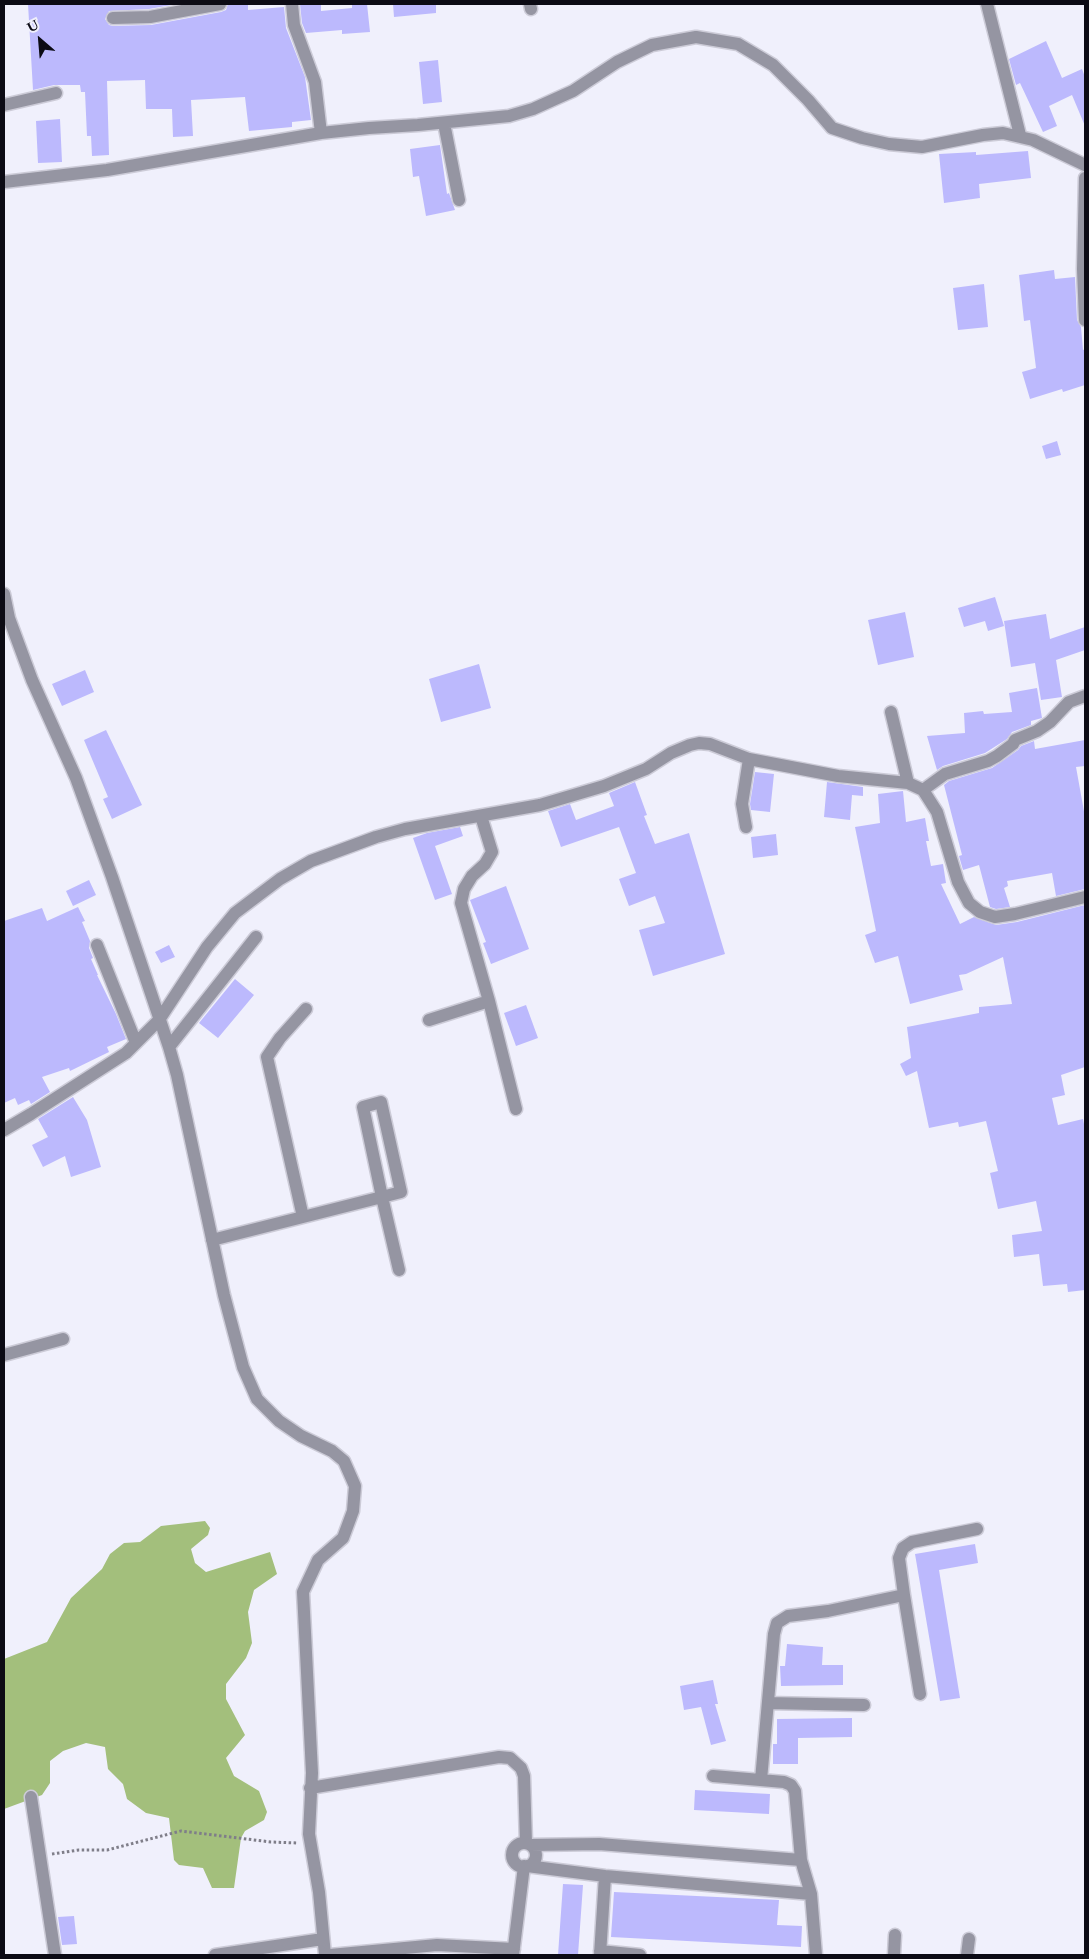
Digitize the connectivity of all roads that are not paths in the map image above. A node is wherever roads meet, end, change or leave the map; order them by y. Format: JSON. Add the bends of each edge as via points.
{"nodes":[{"id":1,"x":220,"y":4,"type":"edge"},
{"id":2,"x":292,"y":4,"type":"edge"},
{"id":3,"x":987,"y":4,"type":"edge"},
{"id":4,"x":150,"y":10,"type":"edge"},
{"id":5,"x":113,"y":18,"type":"dead end"},
{"id":6,"x":56,"y":93,"type":"dead end"},
{"id":7,"x":4,"y":105,"type":"edge"},
{"id":8,"x":444,"y":123,"type":"junction"},
{"id":9,"x":321,"y":133,"type":"junction"},
{"id":10,"x":1020,"y":135,"type":"junction"},
{"id":11,"x":1085,"y":165,"type":"edge"},
{"id":12,"x":1085,"y":178,"type":"edge"},
{"id":13,"x":4,"y":182,"type":"edge"},
{"id":14,"x":459,"y":200,"type":"dead end"},
{"id":15,"x":1085,"y":320,"type":"edge"},
{"id":16,"x":4,"y":594,"type":"edge"},
{"id":17,"x":1085,"y":696,"type":"edge"},
{"id":18,"x":891,"y":712,"type":"dead end"},
{"id":19,"x":750,"y":758,"type":"junction"},
{"id":20,"x":908,"y":783,"type":"junction"},
{"id":21,"x":923,"y":790,"type":"junction"},
{"id":22,"x":481,"y":816,"type":"junction"},
{"id":23,"x":746,"y":828,"type":"dead end"},
{"id":24,"x":1085,"y":897,"type":"edge"},
{"id":25,"x":256,"y":937,"type":"dead end"},
{"id":26,"x":97,"y":945,"type":"dead end"},
{"id":27,"x":489,"y":1001,"type":"junction"},
{"id":28,"x":306,"y":1009,"type":"dead end"},
{"id":29,"x":159,"y":1020,"type":"junction"},
{"id":30,"x":429,"y":1020,"type":"dead end"},
{"id":31,"x":136,"y":1043,"type":"junction"},
{"id":32,"x":169,"y":1046,"type":"junction"},
{"id":33,"x":516,"y":1109,"type":"dead end"},
{"id":34,"x":4,"y":1130,"type":"edge"},
{"id":35,"x":382,"y":1197,"type":"junction"},
{"id":36,"x":303,"y":1217,"type":"junction"},
{"id":37,"x":212,"y":1240,"type":"junction"},
{"id":38,"x":399,"y":1270,"type":"dead end"},
{"id":39,"x":63,"y":1339,"type":"dead end"},
{"id":40,"x":4,"y":1355,"type":"edge"},
{"id":41,"x":977,"y":1529,"type":"dead end"},
{"id":42,"x":904,"y":1595,"type":"junction"},
{"id":43,"x":920,"y":1694,"type":"dead end"},
{"id":44,"x":768,"y":1703,"type":"junction"},
{"id":45,"x":864,"y":1705,"type":"dead end"},
{"id":46,"x":713,"y":1776,"type":"dead end"},
{"id":47,"x":761,"y":1780,"type":"junction"},
{"id":48,"x":310,"y":1788,"type":"junction"},
{"id":49,"x":31,"y":1797,"type":"dead end"},
{"id":50,"x":528,"y":1844,"type":"junction"},
{"id":51,"x":801,"y":1860,"type":"junction"},
{"id":52,"x":525,"y":1866,"type":"junction"},
{"id":53,"x":606,"y":1876,"type":"junction"},
{"id":54,"x":811,"y":1894,"type":"junction"},
{"id":55,"x":894,"y":1935,"type":"dead end"},
{"id":56,"x":323,"y":1939,"type":"junction"},
{"id":57,"x":969,"y":1939,"type":"dead end"},
{"id":58,"x":436,"y":1950,"type":"edge"},
{"id":59,"x":514,"y":1952,"type":"edge"},
{"id":60,"x":600,"y":1953,"type":"edge"},
{"id":61,"x":55,"y":1955,"type":"edge"},
{"id":62,"x":215,"y":1955,"type":"edge"},
{"id":63,"x":325,"y":1955,"type":"edge"},
{"id":64,"x":330,"y":1955,"type":"edge"},
{"id":65,"x":640,"y":1955,"type":"edge"},
{"id":66,"x":816,"y":1955,"type":"edge"},
{"id":67,"x":894,"y":1955,"type":"edge"},
{"id":68,"x":968,"y":1955,"type":"edge"}],
"edges":[{"from":1,"to":4,"type":"street"},
{"from":2,"to":9,"type":"street","via":[[294,26],[314,82]]},
{"from":3,"to":10,"type":"street"},
{"from":4,"to":5,"type":"street"},
{"from":6,"to":7,"type":"street"},
{"from":8,"to":9,"type":"street"},
{"from":8,"to":10,"type":"street","via":[[509,116],[533,108],[573,91],[617,62],[652,45],[696,38],[738,44],[773,65],[832,128],[862,138],[922,147],[984,135]]},
{"from":8,"to":14,"type":"street"},
{"from":9,"to":13,"type":"street","via":[[107,170]]},
{"from":10,"to":11,"type":"street"},
{"from":12,"to":15,"type":"street"},
{"from":16,"to":29,"type":"street","via":[[9,618],[32,680],[76,778]]},
{"from":17,"to":21,"type":"street","via":[[1069,702],[1050,722],[1015,740],[997,756],[945,774]]},
{"from":18,"to":20,"type":"street"},
{"from":19,"to":20,"type":"street","via":[[838,776]]},
{"from":19,"to":22,"type":"street","via":[[699,742],[604,786],[540,805]]},
{"from":19,"to":23,"type":"street","via":[[742,804]]},
{"from":20,"to":21,"type":"street"},
{"from":21,"to":24,"type":"street","via":[[936,812],[958,882],[969,903],[980,912],[995,917]]},
{"from":22,"to":27,"type":"street","via":[[492,852],[464,889],[461,904]]},
{"from":22,"to":29,"type":"street","via":[[376,837],[311,861],[280,879],[236,913],[207,947]]},
{"from":25,"to":32,"type":"street"},
{"from":26,"to":31,"type":"street"},
{"from":27,"to":30,"type":"street"},
{"from":27,"to":33,"type":"street"},
{"from":28,"to":36,"type":"street","via":[[267,1057]]},
{"from":29,"to":31,"type":"street"},
{"from":29,"to":32,"type":"street"},
{"from":31,"to":34,"type":"street","via":[[126,1053]]},
{"from":32,"to":37,"type":"street"},
{"from":35,"to":35,"type":"street","via":[[363,1107],[380,1102],[402,1192]]},
{"from":35,"to":36,"type":"street"},
{"from":35,"to":38,"type":"street"},
{"from":36,"to":37,"type":"street"},
{"from":37,"to":48,"type":"street","via":[[243,1367],[257,1399],[279,1421],[344,1461],[355,1486],[353,1511],[343,1538],[318,1560],[303,1592]]},
{"from":39,"to":40,"type":"street"},
{"from":41,"to":42,"type":"street","via":[[912,1542],[903,1548],[899,1558]]},
{"from":42,"to":43,"type":"street"},
{"from":42,"to":44,"type":"street","via":[[788,1616],[778,1623],[774,1634]]},
{"from":44,"to":45,"type":"street"},
{"from":44,"to":47,"type":"street"},
{"from":46,"to":47,"type":"street"},
{"from":47,"to":51,"type":"street","via":[[784,1782],[795,1792]]},
{"from":48,"to":50,"type":"street","via":[[490,1758],[510,1758],[521,1768],[524,1776]]},
{"from":48,"to":56,"type":"street","via":[[310,1843]]},
{"from":49,"to":61,"type":"street"},
{"from":50,"to":51,"type":"street","via":[[599,1844]]},
{"from":50,"to":52,"type":"street","via":[[536,1854],[534,1862]]},
{"from":50,"to":52,"type":"street","via":[[516,1846],[513,1853],[516,1864]]},
{"from":51,"to":54,"type":"street"},
{"from":52,"to":53,"type":"street"},
{"from":52,"to":59,"type":"street"},
{"from":53,"to":54,"type":"street"},
{"from":53,"to":60,"type":"street"},
{"from":54,"to":66,"type":"street"},
{"from":55,"to":67,"type":"street"},
{"from":56,"to":62,"type":"street"},
{"from":56,"to":63,"type":"street"},
{"from":57,"to":68,"type":"street"},
{"from":58,"to":59,"type":"street"},
{"from":58,"to":64,"type":"street"},
{"from":60,"to":65,"type":"street"}]}
